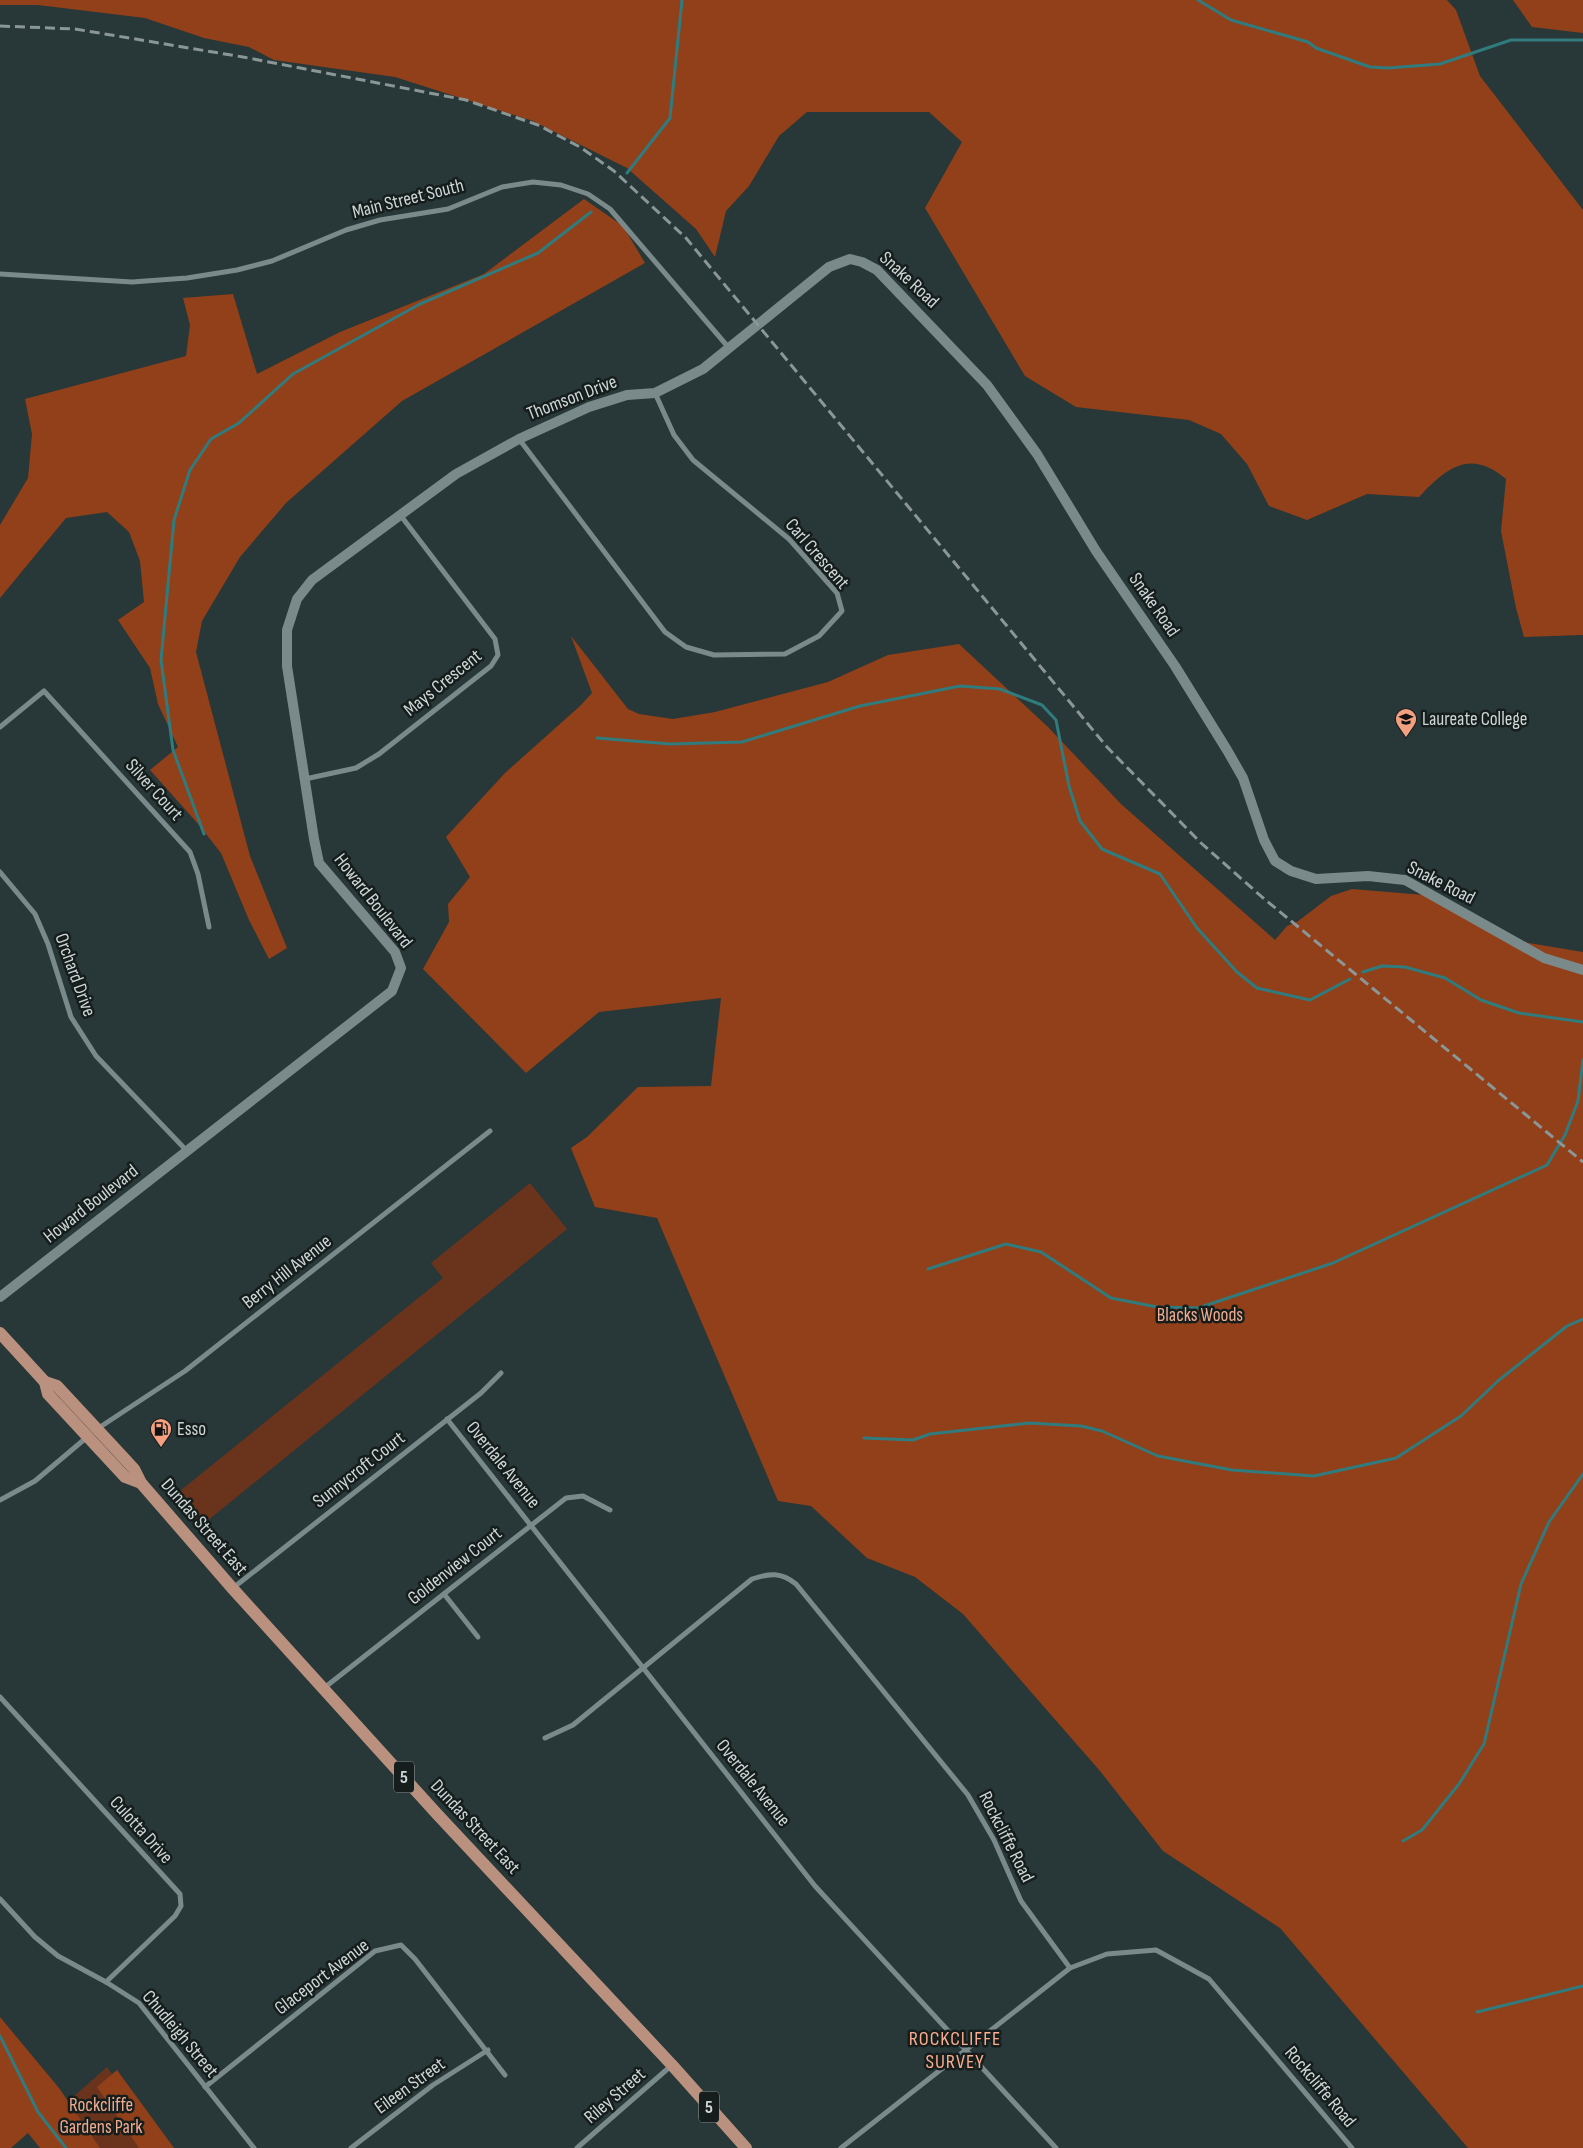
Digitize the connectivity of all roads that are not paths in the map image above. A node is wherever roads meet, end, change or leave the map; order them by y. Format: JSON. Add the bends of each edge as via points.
{"nodes":[{"id":1,"x":0,"y":274,"type":"edge"},
{"id":2,"x":729,"y":348,"type":"junction"},
{"id":3,"x":655,"y":393,"type":"junction"},
{"id":4,"x":519,"y":438,"type":"junction"},
{"id":5,"x":456,"y":474,"type":"joint"},
{"id":6,"x":401,"y":516,"type":"junction"},
{"id":7,"x":0,"y":727,"type":"edge"},
{"id":8,"x":305,"y":779,"type":"junction"},
{"id":9,"x":0,"y":872,"type":"edge"},
{"id":10,"x":209,"y":927,"type":"dead end"},
{"id":11,"x":1583,"y":970,"type":"edge"},
{"id":12,"x":490,"y":1131,"type":"dead end"},
{"id":13,"x":188,"y":1152,"type":"junction"},
{"id":14,"x":0,"y":1297,"type":"edge"},
{"id":15,"x":0,"y":1334,"type":"edge"},
{"id":16,"x":501,"y":1373,"type":"dead end"},
{"id":17,"x":447,"y":1419,"type":"junction"},
{"id":18,"x":92,"y":1433,"type":"junction"},
{"id":19,"x":0,"y":1500,"type":"edge"},
{"id":20,"x":610,"y":1510,"type":"dead end"},
{"id":21,"x":531,"y":1525,"type":"junction"},
{"id":22,"x":233,"y":1589,"type":"junction"},
{"id":23,"x":444,"y":1594,"type":"junction"},
{"id":24,"x":478,"y":1637,"type":"dead end"},
{"id":25,"x":642,"y":1668,"type":"junction"},
{"id":26,"x":324,"y":1688,"type":"junction"},
{"id":27,"x":0,"y":1697,"type":"edge"},
{"id":28,"x":545,"y":1738,"type":"dead end"},
{"id":29,"x":0,"y":1900,"type":"edge"},
{"id":30,"x":1070,"y":1968,"type":"junction"},
{"id":31,"x":106,"y":1982,"type":"junction"},
{"id":32,"x":966,"y":2048,"type":"junction"},
{"id":33,"x":488,"y":2050,"type":"junction"},
{"id":34,"x":672,"y":2065,"type":"junction"},
{"id":35,"x":506,"y":2075,"type":"dead end"},
{"id":36,"x":205,"y":2087,"type":"junction"},
{"id":37,"x":254,"y":2148,"type":"edge"},
{"id":38,"x":351,"y":2148,"type":"edge"},
{"id":39,"x":577,"y":2148,"type":"edge"},
{"id":40,"x":746,"y":2148,"type":"edge"},
{"id":41,"x":841,"y":2148,"type":"edge"},
{"id":42,"x":1056,"y":2148,"type":"edge"},
{"id":43,"x":1352,"y":2148,"type":"edge"}],
"edges":[{"from":1,"to":2,"type":"street","name":"Main Street South","via":[[132,282],[187,278],[272,261],[346,230],[380,220],[448,209],[502,187],[533,182],[561,184],[588,194],[610,209]]},
{"from":2,"to":3,"type":"street","name":"Thomson Drive","via":[[703,370]]},
{"from":2,"to":11,"type":"street","name":"Snake Road","via":[[830,267],[850,259],[878,270],[987,385],[1037,454],[1096,552],[1175,666],[1223,743],[1242,778],[1275,861],[1290,871],[1316,879],[1368,876],[1405,880],[1544,958]]},
{"from":3,"to":4,"type":"street","name":"Thomson Drive","via":[[627,395],[589,407]]},
{"from":3,"to":4,"type":"street","name":"Carl Crescent","via":[[674,435],[693,460],[789,538],[837,593],[842,610],[819,636],[785,654],[714,655],[686,647],[665,632]]},
{"from":4,"to":5,"type":"street","name":"Thomson Drive"},
{"from":5,"to":6,"type":"street","name":"Howard Boulevard"},
{"from":6,"to":8,"type":"street","name":"Howard Boulevard","via":[[312,580],[297,599],[287,630],[287,666]]},
{"from":6,"to":8,"type":"street","name":"Mays Crescent","via":[[494,639],[498,655],[491,666],[379,754],[356,768]]},
{"from":7,"to":10,"type":"street","name":"Silver Court","via":[[44,691],[190,852]]},
{"from":8,"to":13,"type":"street","name":"Howard Boulevard","via":[[319,863],[395,952],[401,968],[392,991]]},
{"from":9,"to":13,"type":"street","name":"Orchard Drive","via":[[35,914],[71,1017],[96,1056]]},
{"from":12,"to":18,"type":"street","name":"Berry Hill Avenue","via":[[185,1371]]},
{"from":13,"to":14,"type":"street","name":"Howard Boulevard"},
{"from":15,"to":18,"type":"main road","name":"Dundas Street East","number":"5","via":[[45,1382],[48,1394]]},
{"from":16,"to":17,"type":"street","name":"Sunnycroft Court"},
{"from":17,"to":21,"type":"street","name":"Overdale Avenue"},
{"from":17,"to":22,"type":"street","name":"Sunnycroft Court"},
{"from":18,"to":19,"type":"street","name":"Berry Hill Avenue","via":[[35,1481]]},
{"from":18,"to":22,"type":"main road","name":"Dundas Street East","number":"5","via":[[126,1477],[142,1483]]},
{"from":20,"to":21,"type":"street","name":"Goldenview Court","via":[[588,1497],[574,1495],[562,1500]]},
{"from":21,"to":23,"type":"street","name":"Goldenview Court"},
{"from":21,"to":25,"type":"street","name":"Overdale Avenue"},
{"from":22,"to":26,"type":"main road","name":"Dundas Street East","number":"5"},
{"from":23,"to":24,"type":"street"},
{"from":23,"to":26,"type":"street","name":"Goldenview Court"},
{"from":25,"to":28,"type":"street","via":[[573,1725]]},
{"from":25,"to":30,"type":"street","name":"Rockcliffe Road","via":[[752,1579],[766,1574],[784,1574],[796,1584],[968,1795],[994,1840],[1021,1901]]},
{"from":25,"to":32,"type":"street","name":"Overdale Avenue","via":[[816,1886]]},
{"from":26,"to":34,"type":"main road","name":"Dundas Street East","number":"5"},
{"from":27,"to":31,"type":"street","name":"Culotta Drive","via":[[180,1894],[181,1906],[175,1916]]},
{"from":29,"to":31,"type":"street","name":"Chudleigh Street","via":[[58,1956]]},
{"from":30,"to":32,"type":"street"},
{"from":30,"to":43,"type":"street","name":"Rockcliffe Road","via":[[1107,1954],[1156,1950],[1209,1979]]},
{"from":31,"to":36,"type":"street","name":"Chudleigh Street","via":[[139,2003]]},
{"from":32,"to":41,"type":"street"},
{"from":32,"to":42,"type":"street","name":"Overdale Avenue"},
{"from":33,"to":35,"type":"street","name":"Glaceport Avenue"},
{"from":33,"to":36,"type":"street","name":"Glaceport Avenue","via":[[401,1945],[375,1951]]},
{"from":33,"to":38,"type":"street","name":"Eileen Street","via":[[433,2085]]},
{"from":34,"to":39,"type":"street","name":"Riley Street"},
{"from":34,"to":40,"type":"main road","name":"Dundas Street East","number":"5"},
{"from":36,"to":37,"type":"street","name":"Chudleigh Street"}]}
